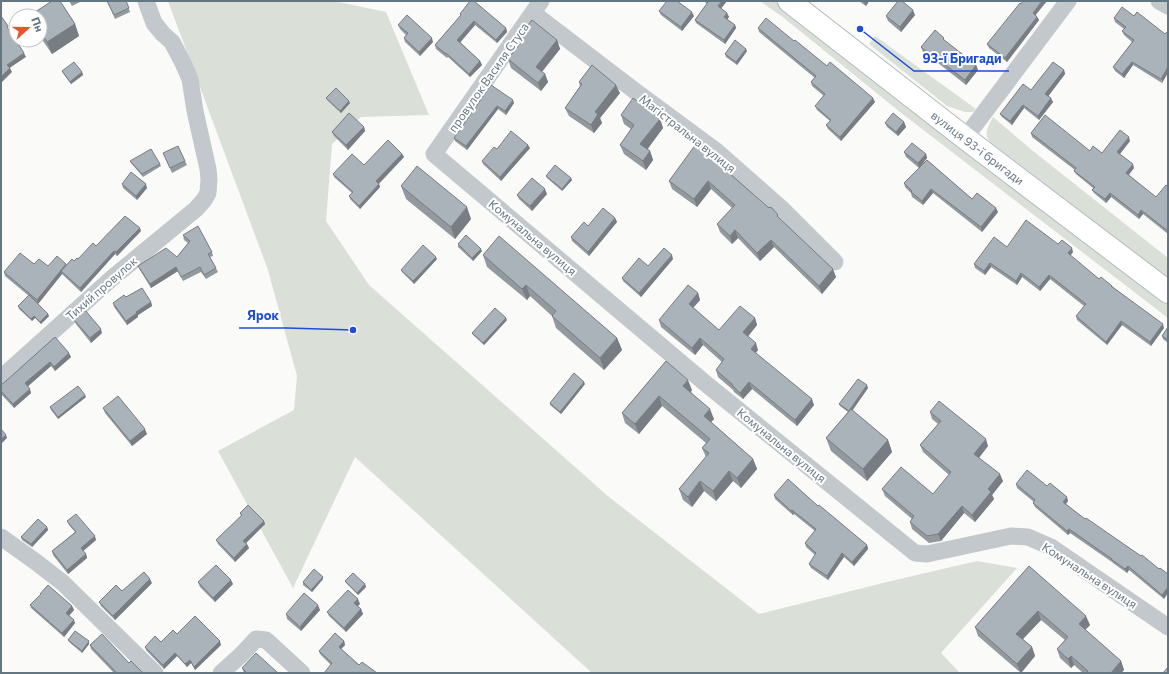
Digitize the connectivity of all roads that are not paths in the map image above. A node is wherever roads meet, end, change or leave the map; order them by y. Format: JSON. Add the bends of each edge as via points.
{"nodes":[{"id":1,"x":146,"y":1,"type":"edge"},
{"id":2,"x":789,"y":1,"type":"edge"},
{"id":3,"x":1068,"y":1,"type":"edge"},
{"id":4,"x":1159,"y":1,"type":"edge"},
{"id":5,"x":1168,"y":6,"type":"edge"},
{"id":6,"x":537,"y":7,"type":"edge"},
{"id":7,"x":965,"y":138,"type":"junction"},
{"id":8,"x":434,"y":154,"type":"joint"},
{"id":9,"x":835,"y":262,"type":"dead end"},
{"id":10,"x":1168,"y":292,"type":"edge"},
{"id":11,"x":1,"y":378,"type":"edge"},
{"id":12,"x":1,"y":537,"type":"edge"},
{"id":13,"x":1168,"y":627,"type":"edge"},
{"id":14,"x":155,"y":673,"type":"edge"},
{"id":15,"x":221,"y":673,"type":"edge"},
{"id":16,"x":302,"y":673,"type":"edge"}],
"edges":[{"from":1,"to":11,"type":"street","name":"Тихий провулок","via":[[154,23],[172,42],[190,78],[208,168],[208,193],[196,208],[111,279]]},
{"from":2,"to":7,"type":"main road","name":"вулиця 93-ї бригади"},
{"from":3,"to":7,"type":"street"},
{"from":4,"to":5,"type":"street"},
{"from":6,"to":8,"type":"street","name":"провулок Василя Стуса"},
{"from":6,"to":9,"type":"street","name":"Магістральна вулиця","via":[[635,91],[714,150],[782,210]]},
{"from":7,"to":10,"type":"main road","name":"вулиця 93-ї бригади"},
{"from":8,"to":13,"type":"street","name":"Комунальна вулиця","via":[[705,383],[914,553],[927,554],[1011,536],[1028,537],[1051,547]]},
{"from":12,"to":14,"type":"street","via":[[63,583]]},
{"from":15,"to":16,"type":"street","via":[[256,639],[266,640]]}]}
